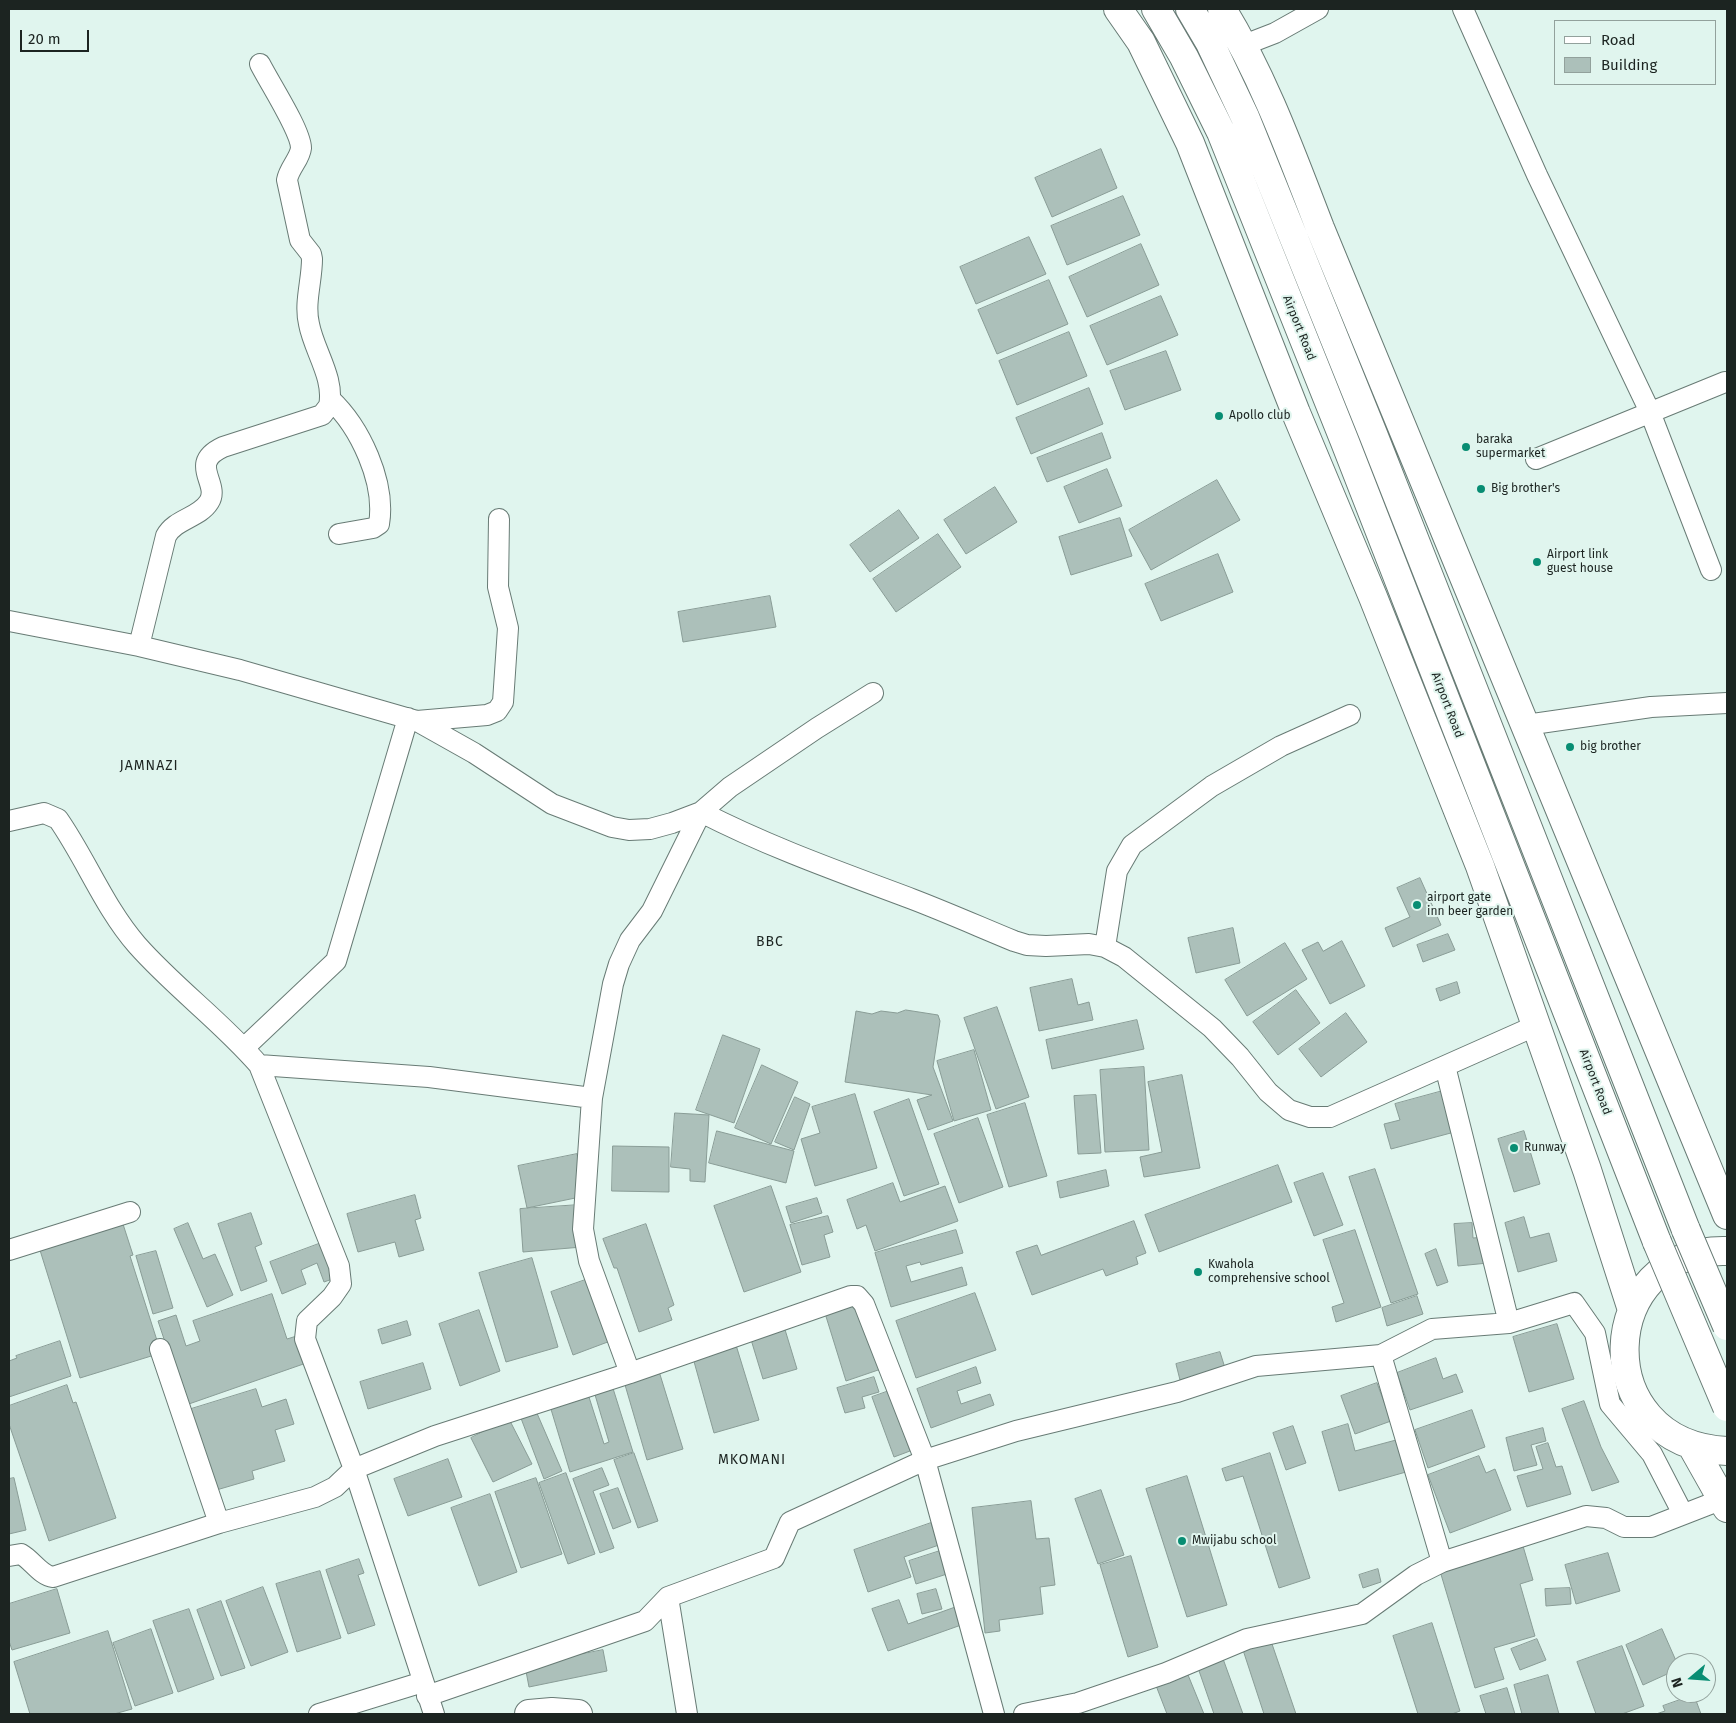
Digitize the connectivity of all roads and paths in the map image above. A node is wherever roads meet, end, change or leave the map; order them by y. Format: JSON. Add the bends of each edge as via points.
{"nodes":[{"id":1,"x":1118,"y":9,"type":"edge"},
{"id":2,"x":1156,"y":9,"type":"edge"},
{"id":3,"x":1190,"y":9,"type":"edge"},
{"id":4,"x":1222,"y":9,"type":"edge"},
{"id":5,"x":1318,"y":9,"type":"edge"},
{"id":6,"x":1463,"y":9,"type":"edge"},
{"id":7,"x":1244,"y":45,"type":"junction"},
{"id":8,"x":260,"y":64,"type":"dead end"},
{"id":9,"x":1725,"y":382,"type":"dead end"},
{"id":10,"x":330,"y":399,"type":"junction"},
{"id":11,"x":1650,"y":412,"type":"junction"},
{"id":12,"x":1536,"y":459,"type":"dead end"},
{"id":13,"x":499,"y":519,"type":"dead end"},
{"id":14,"x":339,"y":534,"type":"dead end"},
{"id":15,"x":1711,"y":570,"type":"dead end"},
{"id":16,"x":9,"y":621,"type":"edge"},
{"id":17,"x":139,"y":646,"type":"junction"},
{"id":18,"x":873,"y":693,"type":"dead end"},
{"id":19,"x":1727,"y":702,"type":"edge"},
{"id":20,"x":1350,"y":716,"type":"dead end"},
{"id":21,"x":413,"y":719,"type":"junction"},
{"id":22,"x":1526,"y":725,"type":"junction"},
{"id":23,"x":701,"y":812,"type":"junction"},
{"id":24,"x":9,"y":821,"type":"edge"},
{"id":25,"x":1105,"y":947,"type":"junction"},
{"id":26,"x":1535,"y":1026,"type":"junction"},
{"id":27,"x":244,"y":1048,"type":"junction"},
{"id":28,"x":259,"y":1065,"type":"junction"},
{"id":29,"x":1445,"y":1066,"type":"junction"},
{"id":30,"x":592,"y":1098,"type":"junction"},
{"id":31,"x":130,"y":1212,"type":"dead end"},
{"id":32,"x":1727,"y":1215,"type":"edge"},
{"id":33,"x":9,"y":1250,"type":"edge"},
{"id":34,"x":1727,"y":1251,"type":"edge"},
{"id":35,"x":1632,"y":1310,"type":"junction"},
{"id":36,"x":1509,"y":1323,"type":"junction"},
{"id":37,"x":1727,"y":1326,"type":"edge"},
{"id":38,"x":160,"y":1349,"type":"dead end"},
{"id":39,"x":1381,"y":1355,"type":"junction"},
{"id":40,"x":630,"y":1372,"type":"junction"},
{"id":41,"x":1727,"y":1407,"type":"edge"},
{"id":42,"x":1692,"y":1446,"type":"junction"},
{"id":43,"x":1727,"y":1451,"type":"edge"},
{"id":44,"x":925,"y":1460,"type":"junction"},
{"id":45,"x":354,"y":1469,"type":"junction"},
{"id":46,"x":1725,"y":1503,"type":"edge"},
{"id":47,"x":1683,"y":1514,"type":"junction"},
{"id":48,"x":219,"y":1524,"type":"junction"},
{"id":49,"x":9,"y":1556,"type":"edge"},
{"id":50,"x":1442,"y":1562,"type":"junction"},
{"id":51,"x":668,"y":1597,"type":"junction"},
{"id":52,"x":428,"y":1697,"type":"edge"},
{"id":53,"x":319,"y":1714,"type":"edge"},
{"id":54,"x":529,"y":1714,"type":"edge"},
{"id":55,"x":578,"y":1714,"type":"edge"},
{"id":56,"x":687,"y":1714,"type":"edge"},
{"id":57,"x":994,"y":1714,"type":"edge"},
{"id":58,"x":1024,"y":1714,"type":"edge"}],
"edges":[{"from":1,"to":26,"type":"main road","via":[[1141,42],[1190,143],[1480,866]]},
{"from":2,"to":41,"type":"main road","name":"Airport Road","bridge":true,"via":[[1221,132],[1657,1242]]},
{"from":3,"to":37,"type":"main road","bridge":true,"via":[[1245,117],[1686,1230]]},
{"from":4,"to":7,"type":"main road"},
{"from":5,"to":7,"type":"street"},
{"from":6,"to":11,"type":"street"},
{"from":7,"to":22,"type":"main road","via":[[1282,129]]},
{"from":8,"to":10,"type":"street","via":[[300,138],[299,156],[287,180],[300,240],[312,259],[308,324],[325,372]]},
{"from":9,"to":11,"type":"street"},
{"from":10,"to":14,"type":"street","via":[[352,424],[370,458],[380,503],[379,524]]},
{"from":10,"to":17,"type":"street","via":[[322,415],[223,447],[209,456],[206,464],[211,495],[209,502],[196,514],[176,524],[166,536]]},
{"from":11,"to":12,"type":"street"},
{"from":11,"to":15,"type":"street"},
{"from":13,"to":21,"type":"street","via":[[498,587],[508,628],[503,702],[497,711],[487,715]]},
{"from":16,"to":17,"type":"street"},
{"from":17,"to":21,"type":"street","via":[[240,670]]},
{"from":18,"to":23,"type":"street","via":[[746,776]]},
{"from":19,"to":22,"type":"street","via":[[1651,707]]},
{"from":20,"to":25,"type":"street","via":[[1281,746],[1212,786],[1132,845],[1117,871]]},
{"from":21,"to":23,"type":"street","via":[[474,753],[552,804],[612,827],[650,829]]},
{"from":21,"to":27,"type":"street","via":[[336,961]]},
{"from":22,"to":32,"type":"main road"},
{"from":23,"to":25,"type":"street","via":[[827,869],[913,899],[1014,941],[1027,945],[1089,944]]},
{"from":23,"to":30,"type":"street","via":[[652,911],[630,940],[619,964]]},
{"from":24,"to":27,"type":"street","via":[[44,813],[58,818],[136,944]]},
{"from":25,"to":29,"type":"street","via":[[1124,957],[1191,1010],[1289,1110],[1310,1117],[1330,1117]]},
{"from":26,"to":29,"type":"street"},
{"from":26,"to":35,"type":"main road","via":[[1587,1170]]},
{"from":27,"to":28,"type":"street"},
{"from":28,"to":30,"type":"street","via":[[429,1076]]},
{"from":28,"to":45,"type":"street","via":[[339,1266],[341,1284],[307,1321],[305,1339]]},
{"from":29,"to":36,"type":"street"},
{"from":30,"to":40,"type":"street","via":[[583,1229],[589,1260]]},
{"from":31,"to":33,"type":"street"},
{"from":34,"to":35,"type":"main road","via":[[1708,1252],[1677,1262],[1650,1282]]},
{"from":35,"to":42,"type":"main road","via":[[1624,1353],[1631,1387],[1649,1417],[1676,1439]]},
{"from":36,"to":39,"type":"street","via":[[1432,1329]]},
{"from":36,"to":47,"type":"street","via":[[1574,1302],[1595,1333],[1610,1404],[1652,1454]]},
{"from":38,"to":48,"type":"street"},
{"from":39,"to":44,"type":"street","via":[[1256,1366],[1177,1392],[1016,1431]]},
{"from":39,"to":50,"type":"street"},
{"from":40,"to":44,"type":"street","via":[[856,1296],[864,1304]]},
{"from":40,"to":45,"type":"street","via":[[435,1436]]},
{"from":42,"to":43,"type":"main road"},
{"from":42,"to":46,"type":"main road"},
{"from":44,"to":51,"type":"street","via":[[790,1522],[774,1558]]},
{"from":44,"to":57,"type":"street"},
{"from":45,"to":48,"type":"street","via":[[335,1487],[315,1497]]},
{"from":45,"to":52,"type":"street"},
{"from":46,"to":47,"type":"street"},
{"from":47,"to":50,"type":"street","via":[[1651,1527],[1624,1527],[1606,1518],[1586,1516]]},
{"from":48,"to":49,"type":"street","via":[[53,1577],[46,1576],[33,1561],[21,1554]]},
{"from":50,"to":58,"type":"street","via":[[1416,1575],[1362,1614],[1247,1639],[1166,1674],[1078,1703]]},
{"from":51,"to":52,"type":"street","via":[[645,1621]]},
{"from":51,"to":56,"type":"street"},
{"from":52,"to":53,"type":"street"},
{"from":54,"to":55,"type":"main road"}]}
